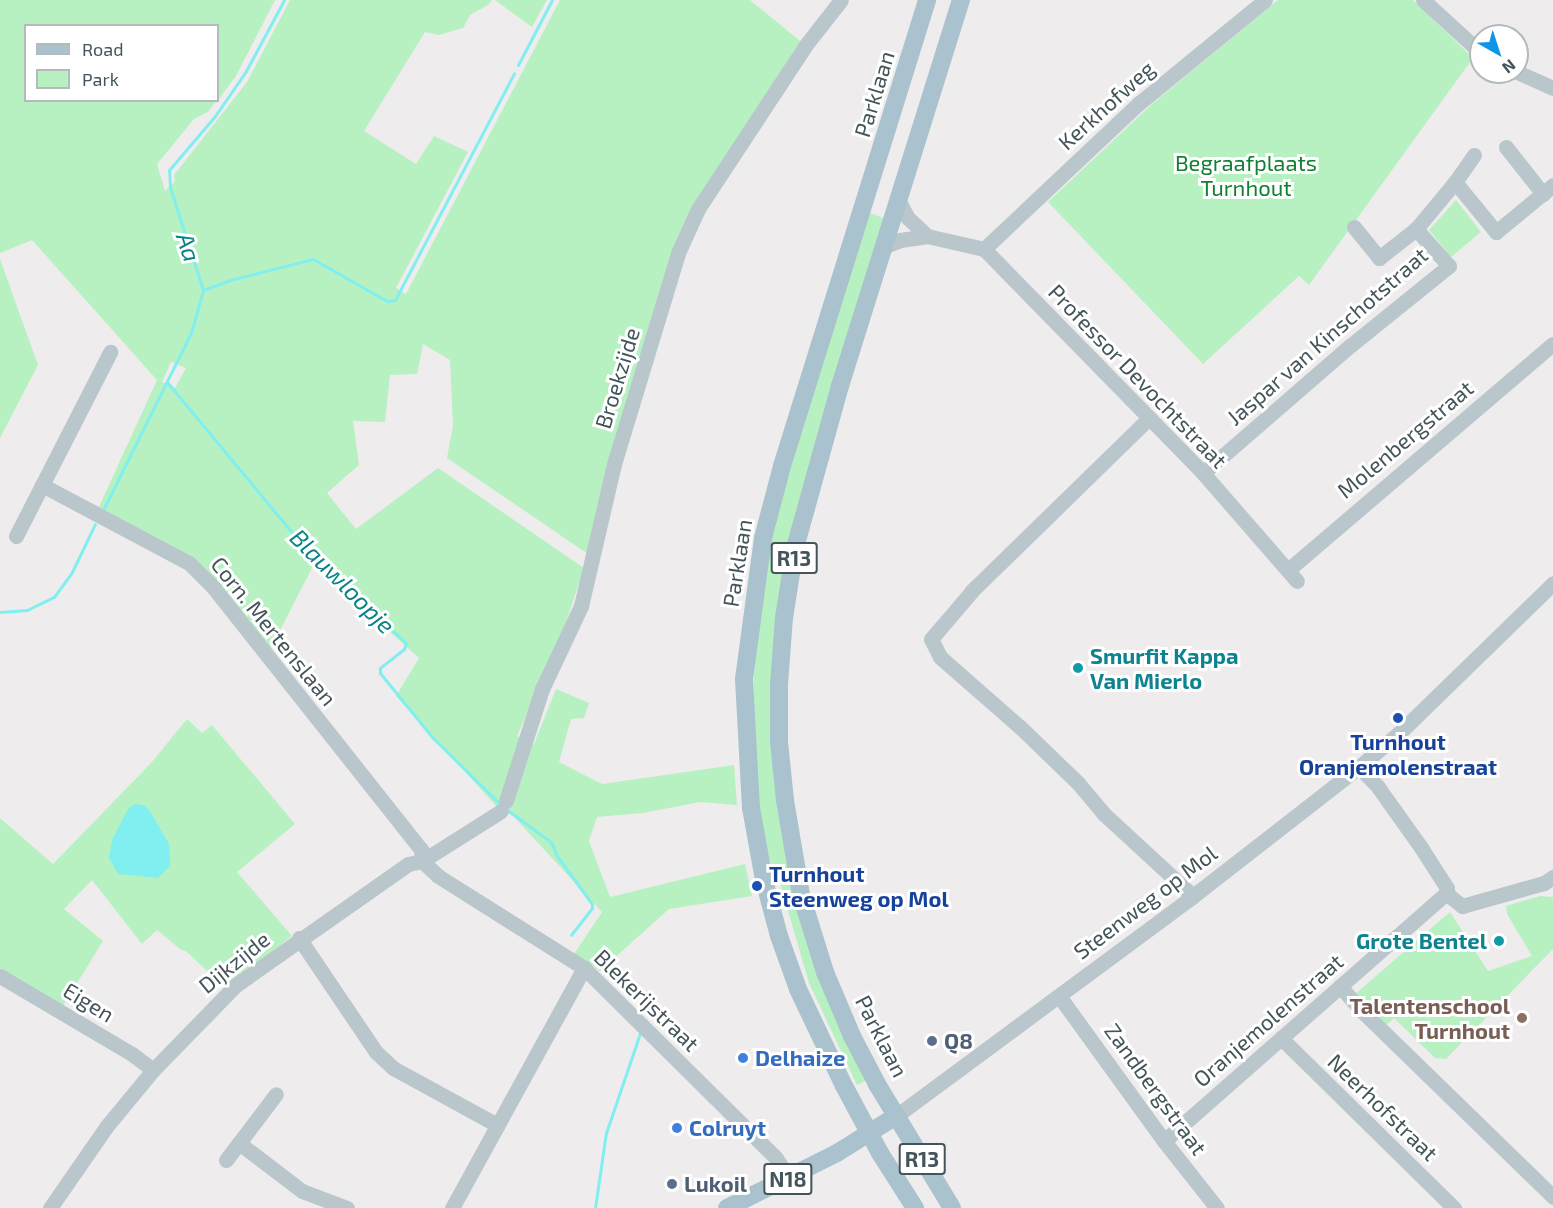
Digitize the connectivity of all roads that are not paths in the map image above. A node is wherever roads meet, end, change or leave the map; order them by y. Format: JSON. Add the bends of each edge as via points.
{"nodes":[{"id":1,"x":841,"y":0,"type":"edge"},
{"id":2,"x":927,"y":0,"type":"edge"},
{"id":3,"x":961,"y":0,"type":"edge"},
{"id":4,"x":1265,"y":0,"type":"edge"},
{"id":5,"x":1423,"y":0,"type":"edge"},
{"id":6,"x":1469,"y":42,"type":"edge"},
{"id":7,"x":1529,"y":77,"type":"edge"},
{"id":8,"x":1553,"y":88,"type":"edge"},
{"id":9,"x":1506,"y":147,"type":"dead end"},
{"id":10,"x":1474,"y":155,"type":"dead end"},
{"id":11,"x":1455,"y":182,"type":"junction"},
{"id":12,"x":1547,"y":190,"type":"edge"},
{"id":13,"x":898,"y":200,"type":"junction"},
{"id":14,"x":1354,"y":227,"type":"dead end"},
{"id":15,"x":1416,"y":229,"type":"junction"},
{"id":16,"x":927,"y":236,"type":"junction"},
{"id":17,"x":883,"y":248,"type":"junction"},
{"id":18,"x":984,"y":249,"type":"junction"},
{"id":19,"x":1553,"y":344,"type":"edge"},
{"id":20,"x":110,"y":352,"type":"dead end"},
{"id":21,"x":1149,"y":418,"type":"junction"},
{"id":22,"x":1203,"y":473,"type":"junction"},
{"id":23,"x":42,"y":485,"type":"junction"},
{"id":24,"x":16,"y":536,"type":"dead end"},
{"id":25,"x":1293,"y":575,"type":"joint"},
{"id":26,"x":1553,"y":583,"type":"edge"},
{"id":27,"x":1359,"y":767,"type":"junction"},
{"id":28,"x":503,"y":806,"type":"joint"},
{"id":29,"x":422,"y":861,"type":"junction"},
{"id":30,"x":1553,"y":877,"type":"edge"},
{"id":31,"x":1446,"y":893,"type":"junction"},
{"id":32,"x":1193,"y":896,"type":"junction"},
{"id":33,"x":300,"y":938,"type":"junction"},
{"id":34,"x":584,"y":968,"type":"junction"},
{"id":35,"x":0,"y":976,"type":"edge"},
{"id":36,"x":1340,"y":986,"type":"junction"},
{"id":37,"x":1059,"y":996,"type":"junction"},
{"id":38,"x":1281,"y":1038,"type":"junction"},
{"id":39,"x":153,"y":1070,"type":"junction"},
{"id":40,"x":276,"y":1094,"type":"dead end"},
{"id":41,"x":896,"y":1116,"type":"junction"},
{"id":42,"x":496,"y":1125,"type":"junction"},
{"id":43,"x":869,"y":1133,"type":"junction"},
{"id":44,"x":1164,"y":1141,"type":"junction"},
{"id":45,"x":239,"y":1143,"type":"junction"},
{"id":46,"x":226,"y":1160,"type":"dead end"},
{"id":47,"x":789,"y":1178,"type":"junction"},
{"id":48,"x":1553,"y":1197,"type":"edge"},
{"id":49,"x":50,"y":1208,"type":"edge"},
{"id":50,"x":347,"y":1208,"type":"edge"},
{"id":51,"x":452,"y":1208,"type":"edge"},
{"id":52,"x":727,"y":1208,"type":"edge"},
{"id":53,"x":915,"y":1208,"type":"edge"},
{"id":54,"x":952,"y":1208,"type":"edge"},
{"id":55,"x":1217,"y":1208,"type":"edge"},
{"id":56,"x":1454,"y":1208,"type":"edge"}],
"edges":[{"from":1,"to":28,"type":"street","name":"Broekzijde","via":[[799,56],[699,209],[678,253],[614,464],[581,606],[537,701]]},
{"from":2,"to":43,"type":"main road","name":"Parklaan","number":"R13","via":[[777,486],[763,538],[744,679],[751,808],[770,902],[798,989]]},
{"from":3,"to":13,"type":"main road","name":"Parklaan","number":"R13"},
{"from":4,"to":18,"type":"street","name":"Kerkhofweg","via":[[1138,104]]},
{"from":5,"to":6,"type":"street"},
{"from":7,"to":8,"type":"street"},
{"from":9,"to":12,"type":"street"},
{"from":10,"to":11,"type":"street","name":"Jaspar van Kinschotstraat"},
{"from":11,"to":12,"type":"street","via":[[1496,232]]},
{"from":11,"to":15,"type":"street","name":"Jaspar van Kinschotstraat"},
{"from":13,"to":16,"type":"street","via":[[908,218]]},
{"from":13,"to":17,"type":"main road","name":"Parklaan","number":"R13"},
{"from":14,"to":15,"type":"street","name":"Jaspar van Kinschotstraat","via":[[1379,258]]},
{"from":15,"to":22,"type":"street","name":"Jaspar van Kinschotstraat","via":[[1449,266]]},
{"from":16,"to":17,"type":"street","via":[[900,240]]},
{"from":16,"to":18,"type":"street"},
{"from":17,"to":41,"type":"main road","name":"Parklaan","number":"R13","via":[[795,548],[784,618],[779,742],[799,884],[811,928],[852,1036]]},
{"from":18,"to":21,"type":"street","name":"Professor Devochtstraat"},
{"from":19,"to":25,"type":"street","name":"Molenbergstraat"},
{"from":20,"to":23,"type":"street"},
{"from":21,"to":22,"type":"street","name":"Professor Devochtstraat"},
{"from":21,"to":32,"type":"street","via":[[966,597],[931,639],[940,657],[1027,734],[1104,814]]},
{"from":22,"to":25,"type":"street","name":"Professor Devochtstraat"},
{"from":23,"to":24,"type":"street"},
{"from":23,"to":29,"type":"street","name":"Corn. Mertenslaan","via":[[189,563],[213,587],[421,849]]},
{"from":26,"to":27,"type":"street","name":"Steenweg op Mol"},
{"from":27,"to":31,"type":"street","via":[[1422,849],[1447,888]]},
{"from":27,"to":32,"type":"street","name":"Steenweg op Mol"},
{"from":28,"to":29,"type":"street","name":"Dijkzijde"},
{"from":29,"to":33,"type":"street","name":"Dijkzijde","via":[[408,864]]},
{"from":29,"to":34,"type":"street","name":"Blekerijstraat","via":[[438,876]]},
{"from":30,"to":31,"type":"street","via":[[1462,906]]},
{"from":31,"to":36,"type":"street","name":"Oranjemolenstraat"},
{"from":32,"to":37,"type":"street","name":"Steenweg op Mol"},
{"from":33,"to":39,"type":"street","name":"Dijkzijde","via":[[236,985]]},
{"from":33,"to":42,"type":"street","via":[[376,1052],[393,1068]]},
{"from":34,"to":42,"type":"street"},
{"from":34,"to":47,"type":"street","name":"Blekerijstraat","via":[[776,1158]]},
{"from":35,"to":39,"type":"street","name":"Eigen"},
{"from":36,"to":38,"type":"street","name":"Oranjemolenstraat"},
{"from":36,"to":48,"type":"street"},
{"from":37,"to":41,"type":"street","name":"Steenweg op Mol"},
{"from":37,"to":44,"type":"street","name":"Zandbergstraat"},
{"from":38,"to":44,"type":"street","name":"Oranjemolenstraat"},
{"from":38,"to":56,"type":"street","name":"Neerhofstraat"},
{"from":39,"to":49,"type":"street","name":"Dijkzijde","via":[[106,1127]]},
{"from":40,"to":45,"type":"street"},
{"from":41,"to":43,"type":"main road","name":"Steenweg op Mol","number":"N18"},
{"from":41,"to":54,"type":"main road","number":"R13"},
{"from":42,"to":51,"type":"street"},
{"from":43,"to":47,"type":"main road","name":"Steenweg op Mol","number":"N18"},
{"from":43,"to":53,"type":"main road","number":"R13"},
{"from":44,"to":55,"type":"street","name":"Zandbergstraat"},
{"from":45,"to":46,"type":"street"},
{"from":45,"to":50,"type":"street","via":[[299,1196]]},
{"from":47,"to":52,"type":"main road","name":"Steenweg op Mol","number":"N18"}]}
